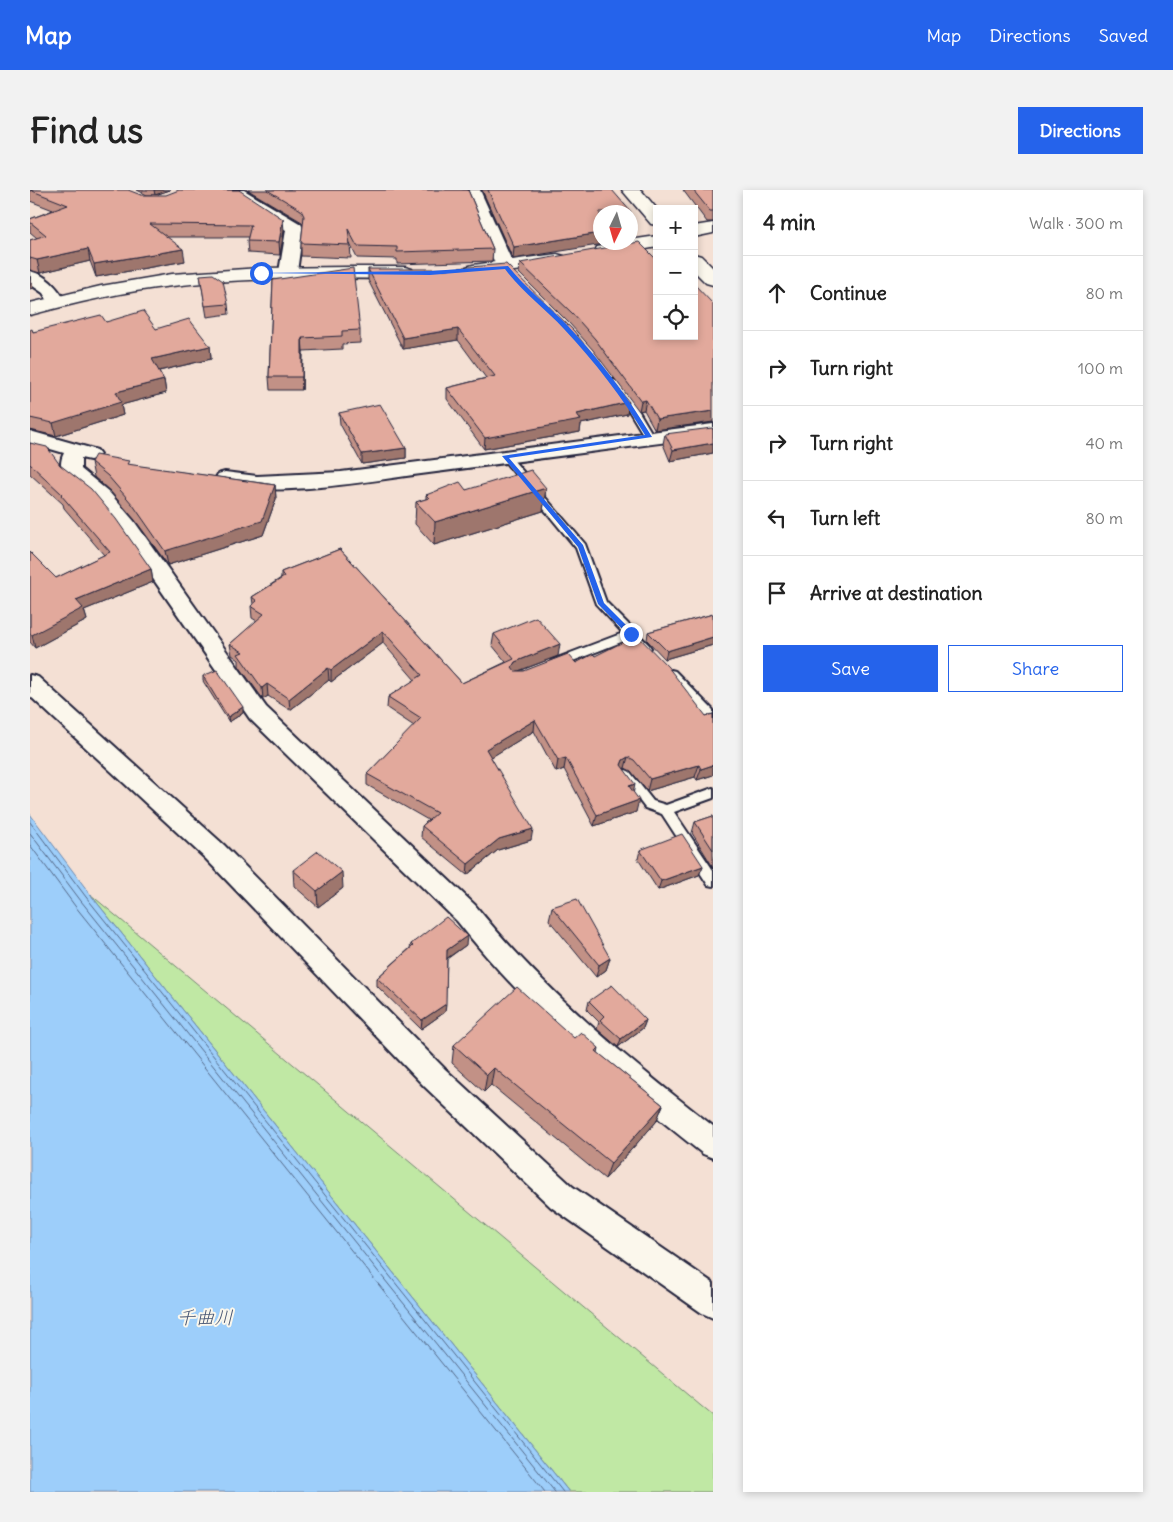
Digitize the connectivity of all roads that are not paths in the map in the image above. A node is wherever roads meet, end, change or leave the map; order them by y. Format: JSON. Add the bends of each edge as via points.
{"nodes":[{"id":1,"x":233,"y":190,"type":"edge"},
{"id":2,"x":472,"y":190,"type":"edge"},
{"id":3,"x":631,"y":190,"type":"edge"},
{"id":4,"x":653,"y":215,"type":"edge"},
{"id":5,"x":713,"y":228,"type":"edge"},
{"id":6,"x":698,"y":231,"type":"edge"},
{"id":7,"x":653,"y":242,"type":"edge"},
{"id":8,"x":698,"y":264,"type":"edge"},
{"id":9,"x":509,"y":271,"type":"junction"},
{"id":10,"x":288,"y":272,"type":"junction"},
{"id":11,"x":450,"y":272,"type":"edge"},
{"id":12,"x":420,"y":273,"type":"edge"},
{"id":13,"x":30,"y":276,"type":"edge"},
{"id":14,"x":713,"y":279,"type":"edge"},
{"id":15,"x":57,"y":302,"type":"junction"},
{"id":16,"x":30,"y":309,"type":"edge"},
{"id":17,"x":608,"y":377,"type":"edge"},
{"id":18,"x":713,"y":430,"type":"edge"},
{"id":19,"x":30,"y":437,"type":"edge"},
{"id":20,"x":649,"y":437,"type":"junction"},
{"id":21,"x":77,"y":450,"type":"junction"},
{"id":22,"x":505,"y":456,"type":"junction"},
{"id":23,"x":112,"y":460,"type":"edge"},
{"id":24,"x":202,"y":476,"type":"edge"},
{"id":25,"x":631,"y":634,"type":"junction"},
{"id":26,"x":650,"y":653,"type":"edge"},
{"id":27,"x":663,"y":666,"type":"edge"},
{"id":28,"x":544,"y":668,"type":"edge"},
{"id":29,"x":30,"y":683,"type":"edge"},
{"id":30,"x":713,"y":717,"type":"edge"},
{"id":31,"x":626,"y":775,"type":"edge"},
{"id":32,"x":713,"y":793,"type":"edge"},
{"id":33,"x":666,"y":810,"type":"junction"},
{"id":34,"x":713,"y":881,"type":"edge"},
{"id":35,"x":713,"y":1144,"type":"edge"},
{"id":36,"x":713,"y":1302,"type":"edge"}],
"edges":[{"from":1,"to":10,"type":"street","via":[[295,228]]},
{"from":2,"to":9,"type":"street"},
{"from":3,"to":4,"type":"main road"},
{"from":5,"to":6,"type":"main road"},
{"from":7,"to":9,"type":"main road"},
{"from":8,"to":14,"type":"main road"},
{"from":9,"to":11,"type":"main road"},
{"from":10,"to":12,"type":"main road"},
{"from":10,"to":15,"type":"main road","via":[[172,280]]},
{"from":13,"to":15,"type":"street","via":[[50,290]]},
{"from":15,"to":16,"type":"main road"},
{"from":17,"to":20,"type":"lane","via":[[626,398]]},
{"from":18,"to":20,"type":"street"},
{"from":19,"to":21,"type":"street"},
{"from":20,"to":22,"type":"street"},
{"from":21,"to":23,"type":"street"},
{"from":21,"to":35,"type":"street","via":[[71,458],[72,471],[82,484],[96,490],[106,501],[160,571],[230,677],[258,713],[466,913],[550,1008],[621,1072]]},
{"from":22,"to":24,"type":"street","via":[[342,478],[257,483]]},
{"from":22,"to":25,"type":"lane","via":[[581,547],[601,604]]},
{"from":25,"to":26,"type":"lane"},
{"from":25,"to":28,"type":"lane"},
{"from":27,"to":30,"type":"lane"},
{"from":29,"to":36,"type":"street","via":[[215,852],[435,1078],[562,1197]]},
{"from":31,"to":33,"type":"lane","via":[[649,805]]},
{"from":32,"to":33,"type":"lane"},
{"from":33,"to":34,"type":"lane"}]}
